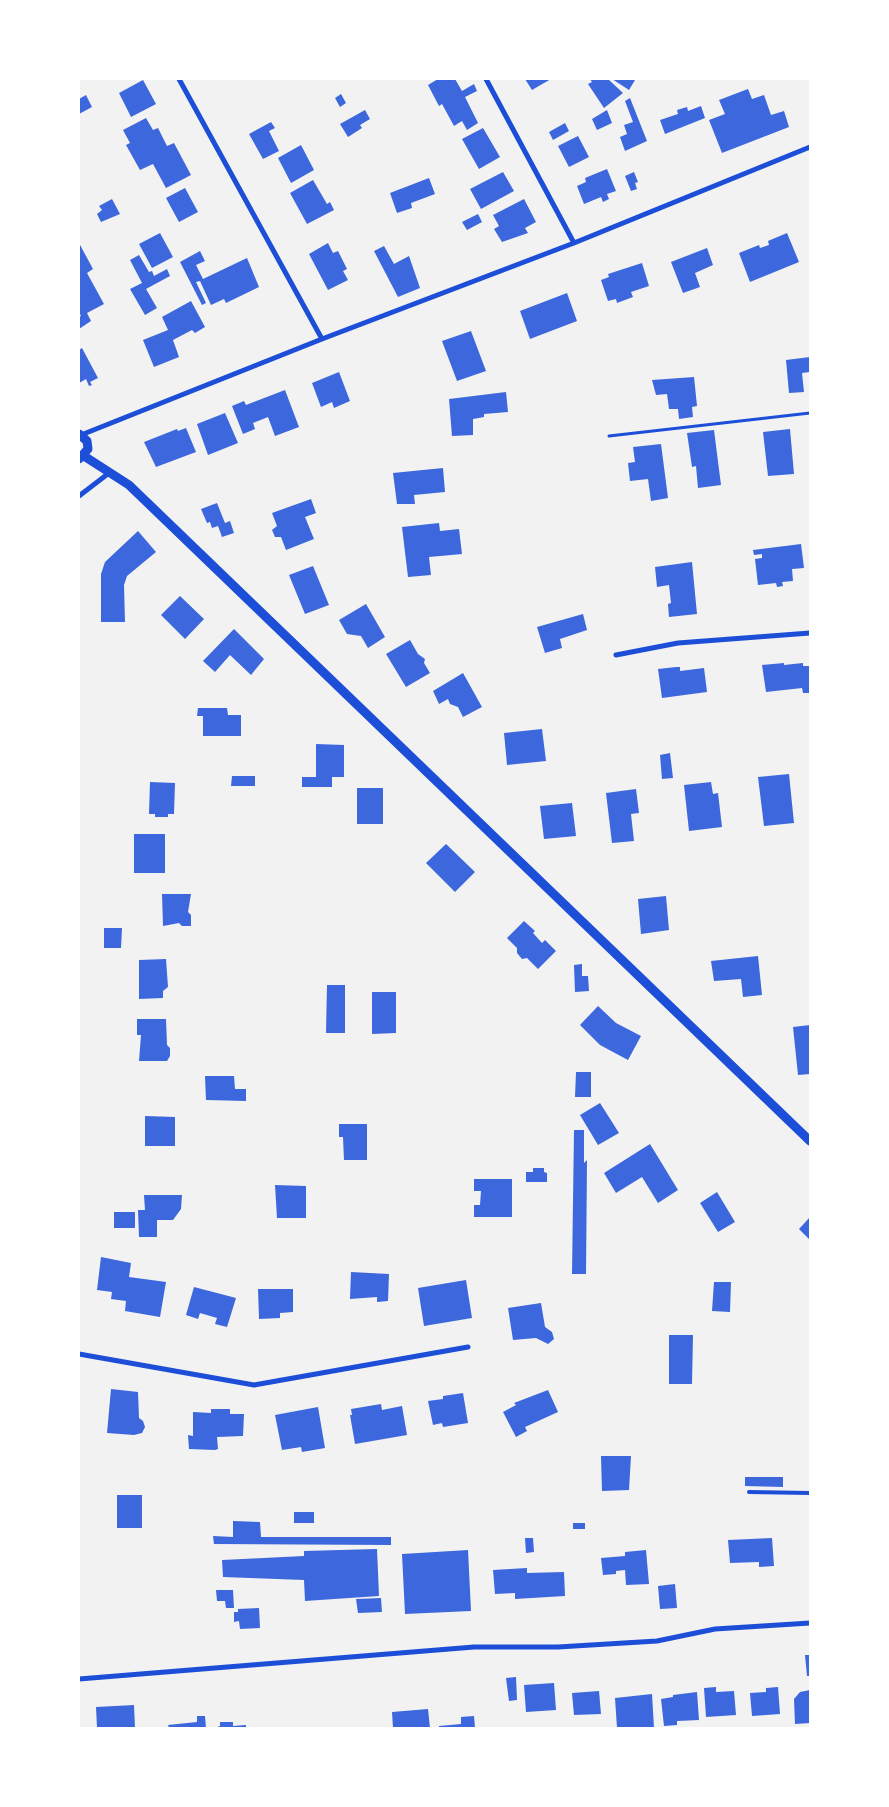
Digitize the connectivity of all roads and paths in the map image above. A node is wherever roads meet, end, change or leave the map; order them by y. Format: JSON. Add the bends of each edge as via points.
{"nodes":[{"id":1,"x":179,"y":79,"type":"edge"},
{"id":2,"x":486,"y":79,"type":"edge"},
{"id":3,"x":810,"y":147,"type":"edge"},
{"id":4,"x":574,"y":243,"type":"junction"},
{"id":5,"x":322,"y":339,"type":"junction"},
{"id":6,"x":810,"y":414,"type":"edge"},
{"id":7,"x":80,"y":435,"type":"edge"},
{"id":8,"x":609,"y":436,"type":"dead end"},
{"id":9,"x":81,"y":457,"type":"edge"},
{"id":10,"x":109,"y":473,"type":"junction"},
{"id":11,"x":79,"y":496,"type":"edge"},
{"id":12,"x":810,"y":633,"type":"edge"},
{"id":13,"x":616,"y":655,"type":"dead end"},
{"id":14,"x":810,"y":1141,"type":"edge"},
{"id":15,"x":468,"y":1347,"type":"dead end"},
{"id":16,"x":79,"y":1354,"type":"edge"},
{"id":17,"x":749,"y":1492,"type":"dead end"},
{"id":18,"x":810,"y":1493,"type":"edge"},
{"id":19,"x":810,"y":1622,"type":"edge"},
{"id":20,"x":79,"y":1679,"type":"edge"}],
"edges":[{"from":1,"to":5,"type":"street"},
{"from":2,"to":4,"type":"street"},
{"from":3,"to":4,"type":"street"},
{"from":4,"to":5,"type":"street"},
{"from":5,"to":7,"type":"street"},
{"from":6,"to":8,"type":"path"},
{"from":7,"to":9,"type":"street","via":[[87,441],[88,449]]},
{"from":9,"to":10,"type":"street"},
{"from":10,"to":11,"type":"street"},
{"from":10,"to":14,"type":"street","via":[[129,485]]},
{"from":12,"to":13,"type":"street","via":[[678,643]]},
{"from":15,"to":16,"type":"street","via":[[254,1385]]},
{"from":17,"to":18,"type":"lane"},
{"from":19,"to":20,"type":"street","via":[[715,1630],[657,1641],[558,1647],[474,1647]]}]}
